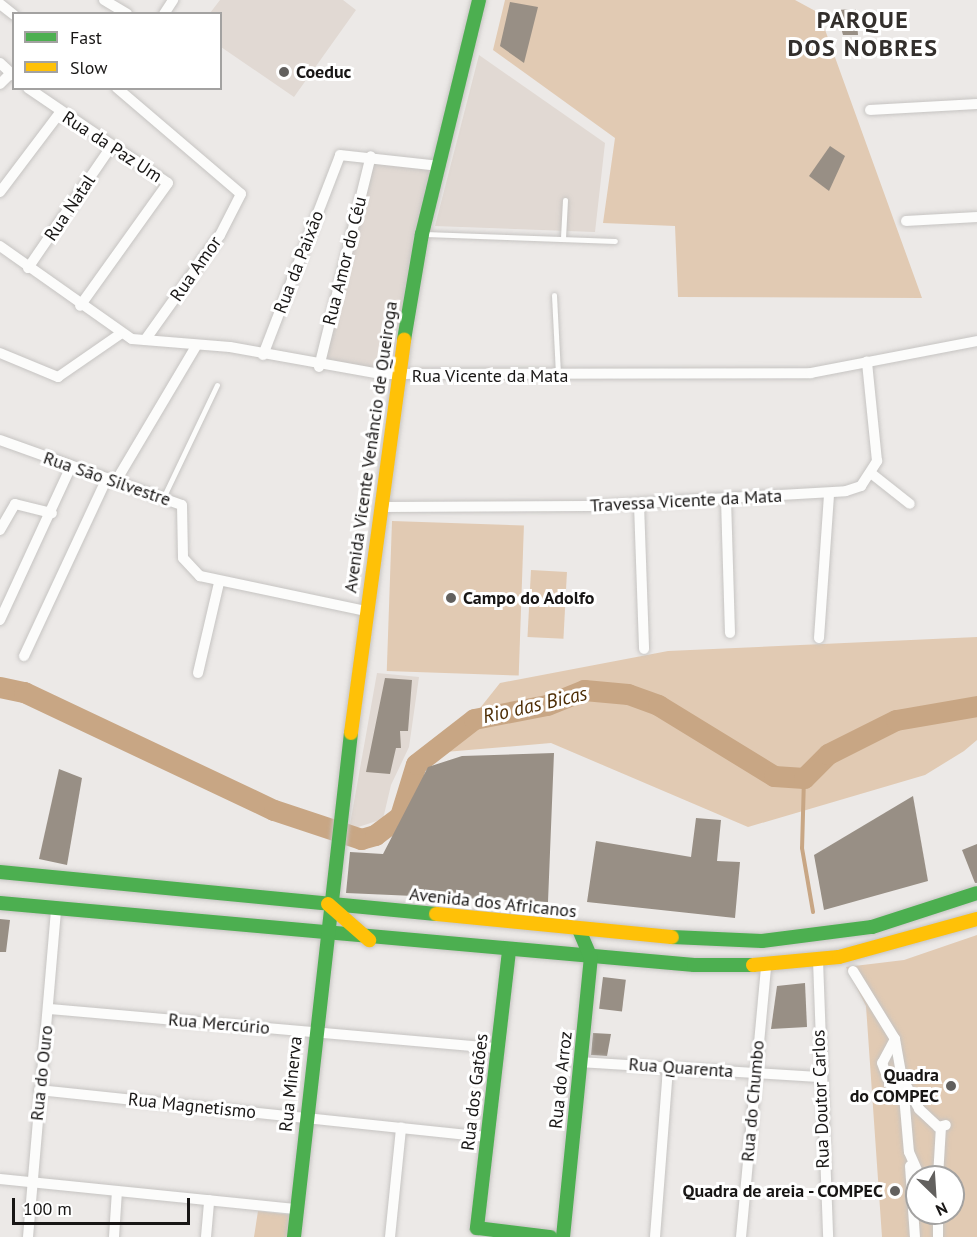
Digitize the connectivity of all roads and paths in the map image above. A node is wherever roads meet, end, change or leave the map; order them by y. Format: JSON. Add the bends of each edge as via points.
{"nodes":[{"id":1,"x":104,"y":0,"type":"edge"},
{"id":2,"x":478,"y":0,"type":"edge"},
{"id":3,"x":0,"y":4,"type":"edge"},
{"id":4,"x":124,"y":12,"type":"edge"},
{"id":5,"x":12,"y":13,"type":"edge"},
{"id":6,"x":0,"y":63,"type":"edge"},
{"id":7,"x":12,"y":75,"type":"edge"},
{"id":8,"x":0,"y":84,"type":"edge"},
{"id":9,"x":30,"y":90,"type":"edge"},
{"id":10,"x":119,"y":90,"type":"edge"},
{"id":11,"x":977,"y":104,"type":"edge"},
{"id":12,"x":870,"y":110,"type":"dead end"},
{"id":13,"x":59,"y":114,"type":"junction"},
{"id":14,"x":111,"y":147,"type":"junction"},
{"id":15,"x":371,"y":156,"type":"junction"},
{"id":16,"x":439,"y":166,"type":"junction"},
{"id":17,"x":0,"y":192,"type":"edge"},
{"id":18,"x":565,"y":200,"type":"dead end"},
{"id":19,"x":977,"y":217,"type":"edge"},
{"id":20,"x":906,"y":221,"type":"dead end"},
{"id":21,"x":422,"y":234,"type":"junction"},
{"id":22,"x":563,"y":238,"type":"junction"},
{"id":23,"x":615,"y":242,"type":"dead end"},
{"id":24,"x":0,"y":246,"type":"edge"},
{"id":25,"x":28,"y":268,"type":"junction"},
{"id":26,"x":554,"y":295,"type":"dead end"},
{"id":27,"x":80,"y":306,"type":"junction"},
{"id":28,"x":120,"y":334,"type":"junction"},
{"id":29,"x":145,"y":340,"type":"junction"},
{"id":30,"x":977,"y":341,"type":"edge"},
{"id":31,"x":196,"y":346,"type":"junction"},
{"id":32,"x":0,"y":353,"type":"edge"},
{"id":33,"x":263,"y":355,"type":"junction"},
{"id":34,"x":867,"y":362,"type":"junction"},
{"id":35,"x":319,"y":367,"type":"junction"},
{"id":36,"x":398,"y":375,"type":"junction"},
{"id":37,"x":558,"y":376,"type":"junction"},
{"id":38,"x":217,"y":385,"type":"dead end"},
{"id":39,"x":0,"y":440,"type":"edge"},
{"id":40,"x":71,"y":466,"type":"junction"},
{"id":41,"x":872,"y":474,"type":"junction"},
{"id":42,"x":111,"y":480,"type":"junction"},
{"id":43,"x":829,"y":494,"type":"junction"},
{"id":44,"x":164,"y":496,"type":"junction"},
{"id":45,"x":726,"y":499,"type":"junction"},
{"id":46,"x":639,"y":504,"type":"junction"},
{"id":47,"x":910,"y":504,"type":"dead end"},
{"id":48,"x":381,"y":507,"type":"junction"},
{"id":49,"x":52,"y":513,"type":"junction"},
{"id":50,"x":0,"y":530,"type":"edge"},
{"id":51,"x":219,"y":583,"type":"junction"},
{"id":52,"x":366,"y":611,"type":"junction"},
{"id":53,"x":0,"y":620,"type":"edge"},
{"id":54,"x":730,"y":633,"type":"dead end"},
{"id":55,"x":819,"y":638,"type":"dead end"},
{"id":56,"x":644,"y":649,"type":"dead end"},
{"id":57,"x":24,"y":656,"type":"dead end"},
{"id":58,"x":198,"y":673,"type":"dead end"},
{"id":59,"x":0,"y":872,"type":"edge"},
{"id":60,"x":977,"y":893,"type":"edge"},
{"id":61,"x":0,"y":903,"type":"edge"},
{"id":62,"x":328,"y":904,"type":"junction"},
{"id":63,"x":56,"y":909,"type":"junction"},
{"id":64,"x":977,"y":919,"type":"edge"},
{"id":65,"x":579,"y":930,"type":"junction"},
{"id":66,"x":324,"y":935,"type":"junction"},
{"id":67,"x":369,"y":940,"type":"junction"},
{"id":68,"x":509,"y":951,"type":"junction"},
{"id":69,"x":591,"y":958,"type":"junction"},
{"id":70,"x":818,"y":960,"type":"junction"},
{"id":71,"x":766,"y":965,"type":"junction"},
{"id":72,"x":852,"y":971,"type":"dead end"},
{"id":73,"x":49,"y":1009,"type":"junction"},
{"id":74,"x":314,"y":1032,"type":"junction"},
{"id":75,"x":895,"y":1039,"type":"junction"},
{"id":76,"x":498,"y":1048,"type":"junction"},
{"id":77,"x":580,"y":1062,"type":"junction"},
{"id":78,"x":668,"y":1067,"type":"junction"},
{"id":79,"x":755,"y":1073,"type":"junction"},
{"id":80,"x":818,"y":1077,"type":"junction"},
{"id":81,"x":902,"y":1078,"type":"junction"},
{"id":82,"x":39,"y":1090,"type":"junction"},
{"id":83,"x":903,"y":1091,"type":"junction"},
{"id":84,"x":306,"y":1118,"type":"junction"},
{"id":85,"x":401,"y":1128,"type":"junction"},
{"id":86,"x":487,"y":1137,"type":"junction"},
{"id":87,"x":909,"y":1152,"type":"junction"},
{"id":88,"x":915,"y":1165,"type":"edge"},
{"id":89,"x":940,"y":1165,"type":"edge"},
{"id":90,"x":0,"y":1179,"type":"edge"},
{"id":91,"x":32,"y":1182,"type":"junction"},
{"id":92,"x":117,"y":1191,"type":"junction"},
{"id":93,"x":209,"y":1200,"type":"junction"},
{"id":94,"x":297,"y":1209,"type":"junction"},
{"id":95,"x":476,"y":1233,"type":"edge"},
{"id":96,"x":28,"y":1237,"type":"edge"},
{"id":97,"x":114,"y":1237,"type":"edge"},
{"id":98,"x":206,"y":1237,"type":"edge"},
{"id":99,"x":294,"y":1237,"type":"edge"},
{"id":100,"x":390,"y":1237,"type":"edge"},
{"id":101,"x":550,"y":1237,"type":"edge"},
{"id":102,"x":563,"y":1237,"type":"edge"},
{"id":103,"x":655,"y":1237,"type":"edge"},
{"id":104,"x":741,"y":1237,"type":"edge"},
{"id":105,"x":828,"y":1237,"type":"edge"},
{"id":106,"x":916,"y":1237,"type":"edge"}],
"edges":[{"from":1,"to":4,"type":"street"},
{"from":2,"to":16,"type":"main road","name":"Avenida Vicente Venâncio de Queiroga"},
{"from":3,"to":5,"type":"street"},
{"from":6,"to":7,"type":"street"},
{"from":7,"to":8,"type":"street"},
{"from":9,"to":13,"type":"street","name":"Rua da Paz Um"},
{"from":10,"to":29,"type":"street","name":"Rua Amor","via":[[241,194],[220,236]]},
{"from":11,"to":12,"type":"street"},
{"from":13,"to":14,"type":"street","name":"Rua da Paz Um"},
{"from":13,"to":17,"type":"street"},
{"from":14,"to":25,"type":"street","name":"Rua Natal"},
{"from":14,"to":27,"type":"street","name":"Rua da Paz Um","via":[[168,183]]},
{"from":15,"to":16,"type":"street"},
{"from":15,"to":33,"type":"street","name":"Rua da Paixão","via":[[342,154]]},
{"from":15,"to":35,"type":"street","name":"Rua Amor do Céu"},
{"from":16,"to":21,"type":"main road","name":"Avenida Vicente Venâncio de Queiroga"},
{"from":18,"to":22,"type":"lane"},
{"from":19,"to":20,"type":"street"},
{"from":21,"to":22,"type":"lane"},
{"from":21,"to":36,"type":"main road","name":"Avenida Vicente Venâncio de Queiroga"},
{"from":22,"to":23,"type":"lane"},
{"from":24,"to":25,"type":"street","name":"Rua Vicente da Mata"},
{"from":25,"to":27,"type":"street","name":"Rua Vicente da Mata"},
{"from":26,"to":37,"type":"lane"},
{"from":27,"to":28,"type":"street","name":"Rua Vicente da Mata"},
{"from":28,"to":29,"type":"street","name":"Rua Vicente da Mata"},
{"from":28,"to":32,"type":"street","via":[[58,377]]},
{"from":29,"to":31,"type":"street","name":"Rua Vicente da Mata"},
{"from":30,"to":34,"type":"street","name":"Rua Vicente da Mata"},
{"from":31,"to":33,"type":"street","name":"Rua Vicente da Mata"},
{"from":31,"to":42,"type":"street"},
{"from":33,"to":35,"type":"street","name":"Rua Vicente da Mata"},
{"from":34,"to":37,"type":"street","name":"Rua Vicente da Mata","via":[[811,373]]},
{"from":34,"to":41,"type":"street","via":[[877,446]]},
{"from":35,"to":36,"type":"street","name":"Rua Vicente da Mata"},
{"from":36,"to":37,"type":"street","name":"Rua Vicente da Mata"},
{"from":36,"to":48,"type":"main road","name":"Avenida Vicente Venâncio de Queiroga"},
{"from":38,"to":44,"type":"lane"},
{"from":39,"to":40,"type":"street","name":"Rua São Silvestre"},
{"from":40,"to":42,"type":"street","name":"Rua São Silvestre"},
{"from":40,"to":49,"type":"street"},
{"from":41,"to":43,"type":"street","name":"Travessa Vicente da Mata","via":[[861,486]]},
{"from":41,"to":47,"type":"street"},
{"from":42,"to":44,"type":"street","name":"Rua São Silvestre"},
{"from":42,"to":57,"type":"street"},
{"from":43,"to":45,"type":"street","name":"Travessa Vicente da Mata"},
{"from":43,"to":55,"type":"street"},
{"from":44,"to":51,"type":"street","name":"Rua São Silvestre","via":[[185,509],[185,564]]},
{"from":45,"to":46,"type":"street","name":"Travessa Vicente da Mata"},
{"from":45,"to":54,"type":"street"},
{"from":46,"to":48,"type":"street","name":"Travessa Vicente da Mata"},
{"from":46,"to":56,"type":"street"},
{"from":48,"to":52,"type":"main road","name":"Avenida Vicente Venâncio de Queiroga"},
{"from":49,"to":50,"type":"street","via":[[15,504]]},
{"from":49,"to":53,"type":"street"},
{"from":51,"to":52,"type":"street","name":"Rua São Silvestre"},
{"from":51,"to":58,"type":"street"},
{"from":52,"to":62,"type":"main road","name":"Avenida Vicente Venâncio de Queiroga"},
{"from":59,"to":62,"type":"main road","name":"Avenida dos Africanos"},
{"from":60,"to":65,"type":"main road","name":"Avenida dos Africanos","via":[[872,927],[762,940]]},
{"from":61,"to":63,"type":"main road"},
{"from":62,"to":65,"type":"main road","name":"Avenida dos Africanos"},
{"from":62,"to":66,"type":"main road","name":"Rua Minerva"},
{"from":62,"to":67,"type":"main road"},
{"from":63,"to":66,"type":"main road"},
{"from":63,"to":73,"type":"street","name":"Rua do Ouro"},
{"from":64,"to":70,"type":"main road","via":[[897,945]]},
{"from":65,"to":69,"type":"main road","name":"Rua do Arroz"},
{"from":66,"to":67,"type":"main road"},
{"from":66,"to":74,"type":"main road","name":"Rua Minerva"},
{"from":67,"to":68,"type":"main road"},
{"from":68,"to":69,"type":"main road"},
{"from":68,"to":76,"type":"main road","name":"Rua dos Gatões"},
{"from":69,"to":71,"type":"main road"},
{"from":69,"to":77,"type":"main road","name":"Rua do Arroz"},
{"from":70,"to":71,"type":"main road"},
{"from":70,"to":80,"type":"street","name":"Rua Doutor Carlos"},
{"from":71,"to":79,"type":"street","name":"Rua do Chumbo"},
{"from":72,"to":75,"type":"street"},
{"from":73,"to":74,"type":"street","name":"Rua Mercúrio"},
{"from":73,"to":82,"type":"street","name":"Rua do Ouro"},
{"from":74,"to":76,"type":"street","name":"Rua Mercúrio"},
{"from":74,"to":84,"type":"main road","name":"Rua Minerva"},
{"from":75,"to":81,"type":"street"},
{"from":75,"to":83,"type":"street","via":[[882,1063],[890,1084]]},
{"from":76,"to":86,"type":"main road","name":"Rua dos Gatões"},
{"from":77,"to":78,"type":"street","name":"Rua Quarenta"},
{"from":77,"to":102,"type":"main road","name":"Rua do Arroz"},
{"from":78,"to":79,"type":"street","name":"Rua Quarenta"},
{"from":78,"to":103,"type":"street"},
{"from":79,"to":80,"type":"street","name":"Rua Quarenta"},
{"from":79,"to":104,"type":"street","name":"Rua do Chumbo"},
{"from":80,"to":105,"type":"street","name":"Rua Doutor Carlos"},
{"from":81,"to":83,"type":"street"},
{"from":81,"to":89,"type":"street","via":[[928,1121],[944,1126]]},
{"from":82,"to":84,"type":"street","name":"Rua Magnetismo"},
{"from":82,"to":91,"type":"street","name":"Rua do Ouro"},
{"from":83,"to":87,"type":"street"},
{"from":84,"to":85,"type":"street","name":"Rua Magnetismo"},
{"from":84,"to":94,"type":"main road","name":"Rua Minerva"},
{"from":85,"to":86,"type":"street","name":"Rua Magnetismo"},
{"from":85,"to":100,"type":"street"},
{"from":86,"to":95,"type":"main road","name":"Rua dos Gatões"},
{"from":87,"to":88,"type":"street"},
{"from":87,"to":106,"type":"street"},
{"from":90,"to":91,"type":"street"},
{"from":91,"to":92,"type":"street"},
{"from":91,"to":96,"type":"street","name":"Rua do Ouro"},
{"from":92,"to":93,"type":"street"},
{"from":92,"to":97,"type":"street"},
{"from":93,"to":94,"type":"street"},
{"from":93,"to":98,"type":"street"},
{"from":94,"to":99,"type":"main road","name":"Rua Minerva"},
{"from":95,"to":101,"type":"main road"}]}
